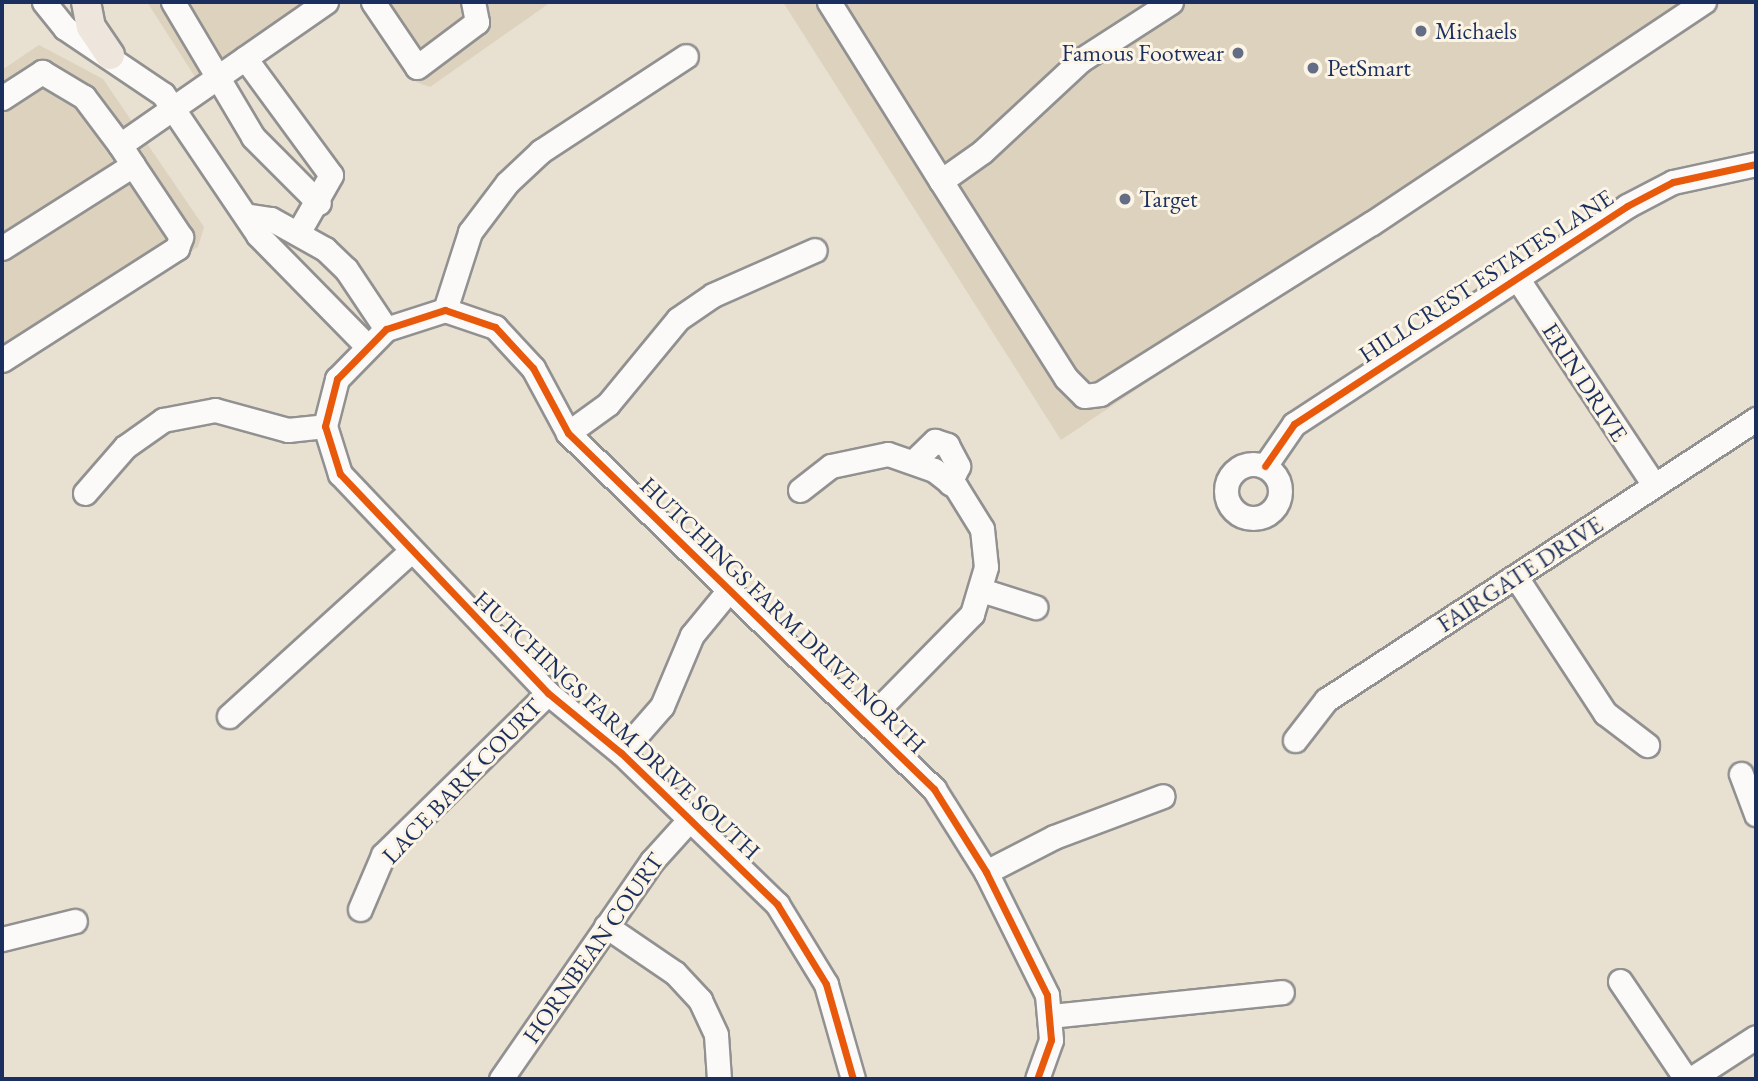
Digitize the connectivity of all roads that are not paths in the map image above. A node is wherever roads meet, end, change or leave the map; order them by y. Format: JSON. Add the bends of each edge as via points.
{"nodes":[{"id":1,"x":44,"y":2,"type":"edge"},
{"id":2,"x":86,"y":2,"type":"edge"},
{"id":3,"x":173,"y":2,"type":"edge"},
{"id":4,"x":326,"y":2,"type":"edge"},
{"id":5,"x":373,"y":2,"type":"edge"},
{"id":6,"x":473,"y":2,"type":"edge"},
{"id":7,"x":829,"y":2,"type":"edge"},
{"id":8,"x":1171,"y":2,"type":"edge"},
{"id":9,"x":1704,"y":2,"type":"edge"},
{"id":10,"x":110,"y":55,"type":"junction"},
{"id":11,"x":686,"y":57,"type":"dead end"},
{"id":12,"x":245,"y":58,"type":"junction"},
{"id":13,"x":217,"y":80,"type":"junction"},
{"id":14,"x":2,"y":98,"type":"edge"},
{"id":15,"x":176,"y":110,"type":"junction"},
{"id":16,"x":126,"y":155,"type":"junction"},
{"id":17,"x":1756,"y":164,"type":"edge"},
{"id":18,"x":941,"y":181,"type":"junction"},
{"id":19,"x":319,"y":203,"type":"junction"},
{"id":20,"x":251,"y":216,"type":"junction"},
{"id":21,"x":298,"y":233,"type":"junction"},
{"id":22,"x":2,"y":248,"type":"edge"},
{"id":23,"x":816,"y":250,"type":"dead end"},
{"id":24,"x":1517,"y":278,"type":"junction"},
{"id":25,"x":445,"y":310,"type":"junction"},
{"id":26,"x":386,"y":329,"type":"junction"},
{"id":27,"x":366,"y":345,"type":"junction"},
{"id":28,"x":2,"y":360,"type":"edge"},
{"id":29,"x":1756,"y":419,"type":"edge"},
{"id":30,"x":326,"y":426,"type":"junction"},
{"id":31,"x":568,"y":433,"type":"junction"},
{"id":32,"x":1265,"y":466,"type":"dead end"},
{"id":33,"x":1654,"y":485,"type":"junction"},
{"id":34,"x":800,"y":490,"type":"dead end"},
{"id":35,"x":85,"y":493,"type":"dead end"},
{"id":36,"x":409,"y":552,"type":"junction"},
{"id":37,"x":1516,"y":577,"type":"junction"},
{"id":38,"x":729,"y":590,"type":"junction"},
{"id":39,"x":981,"y":590,"type":"junction"},
{"id":40,"x":1035,"y":607,"type":"dead end"},
{"id":41,"x":548,"y":693,"type":"junction"},
{"id":42,"x":229,"y":716,"type":"dead end"},
{"id":43,"x":866,"y":722,"type":"junction"},
{"id":44,"x":1295,"y":740,"type":"dead end"},
{"id":45,"x":1647,"y":745,"type":"dead end"},
{"id":46,"x":621,"y":754,"type":"junction"},
{"id":47,"x":1741,"y":774,"type":"dead end"},
{"id":48,"x":1163,"y":796,"type":"dead end"},
{"id":49,"x":1756,"y":814,"type":"edge"},
{"id":50,"x":689,"y":820,"type":"junction"},
{"id":51,"x":986,"y":872,"type":"junction"},
{"id":52,"x":360,"y":909,"type":"dead end"},
{"id":53,"x":75,"y":921,"type":"dead end"},
{"id":54,"x":606,"y":926,"type":"junction"},
{"id":55,"x":2,"y":939,"type":"edge"},
{"id":56,"x":1620,"y":981,"type":"dead end"},
{"id":57,"x":1282,"y":992,"type":"dead end"},
{"id":58,"x":1051,"y":1016,"type":"junction"},
{"id":59,"x":1756,"y":1037,"type":"edge"},
{"id":60,"x":501,"y":1079,"type":"edge"},
{"id":61,"x":719,"y":1079,"type":"edge"},
{"id":62,"x":853,"y":1079,"type":"edge"},
{"id":63,"x":1037,"y":1079,"type":"edge"},
{"id":64,"x":1686,"y":1079,"type":"edge"},
{"id":65,"x":1691,"y":1079,"type":"edge"}],
"edges":[{"from":1,"to":10,"type":"street","via":[[65,28]]},
{"from":2,"to":10,"type":"main road","via":[[91,26]]},
{"from":3,"to":13,"type":"street"},
{"from":4,"to":12,"type":"street"},
{"from":5,"to":6,"type":"street","via":[[417,67],[477,22]]},
{"from":7,"to":18,"type":"street"},
{"from":8,"to":18,"type":"street","via":[[1081,60],[982,152]]},
{"from":9,"to":18,"type":"street","via":[[1372,223],[1100,394],[1084,396],[1066,378]]},
{"from":10,"to":15,"type":"street"},
{"from":11,"to":25,"type":"street","via":[[541,151],[507,183],[470,232]]},
{"from":12,"to":13,"type":"street"},
{"from":12,"to":19,"type":"street","via":[[331,175]]},
{"from":13,"to":15,"type":"street"},
{"from":13,"to":19,"type":"street","via":[[271,162]]},
{"from":14,"to":16,"type":"street","via":[[41,72],[84,97]]},
{"from":15,"to":16,"type":"street"},
{"from":15,"to":20,"type":"street"},
{"from":16,"to":22,"type":"street"},
{"from":16,"to":28,"type":"street","via":[[181,237],[177,248]]},
{"from":17,"to":24,"type":"street","name":"HILLCREST ESTATES LANE","via":[[1662,187]]},
{"from":19,"to":21,"type":"street"},
{"from":20,"to":21,"type":"street"},
{"from":20,"to":27,"type":"street","via":[[258,235]]},
{"from":21,"to":26,"type":"street","via":[[346,269]]},
{"from":23,"to":31,"type":"street","via":[[713,295],[678,318],[608,404]]},
{"from":24,"to":32,"type":"street","name":"HILLCREST ESTATES LANE","via":[[1294,424]]},
{"from":24,"to":33,"type":"street","name":"ERIN DRIVE"},
{"from":25,"to":26,"type":"street"},
{"from":25,"to":31,"type":"street","name":"HUTCHINGS FARM DRIVE NORTH","via":[[495,327],[518,347]]},
{"from":26,"to":27,"type":"street"},
{"from":27,"to":30,"type":"street","name":"HUTCHINGS FARM DRIVE SOUTH","via":[[337,379]]},
{"from":29,"to":33,"type":"street","name":"FAIRGATE DRIVE"},
{"from":30,"to":35,"type":"street","via":[[288,430],[215,410],[163,420],[125,447]]},
{"from":30,"to":36,"type":"street","name":"HUTCHINGS FARM DRIVE SOUTH","via":[[340,474]]},
{"from":31,"to":38,"type":"street","name":"HUTCHINGS FARM DRIVE NORTH"},
{"from":33,"to":37,"type":"street","name":"FAIRGATE DRIVE"},
{"from":34,"to":39,"type":"street","via":[[831,466],[862,456],[914,461],[950,483],[982,529],[986,567]]},
{"from":36,"to":41,"type":"street","name":"HUTCHINGS FARM DRIVE SOUTH"},
{"from":36,"to":42,"type":"street"},
{"from":37,"to":44,"type":"street","name":"FAIRGATE DRIVE","via":[[1326,700]]},
{"from":37,"to":45,"type":"street","via":[[1605,713]]},
{"from":38,"to":43,"type":"street","name":"HUTCHINGS FARM DRIVE NORTH"},
{"from":38,"to":46,"type":"street","via":[[692,635],[662,706]]},
{"from":39,"to":40,"type":"street"},
{"from":39,"to":43,"type":"street","via":[[958,632]]},
{"from":41,"to":46,"type":"street","name":"HUTCHINGS FARM DRIVE SOUTH"},
{"from":41,"to":52,"type":"street","name":"LACE BARK COURT","via":[[383,855]]},
{"from":43,"to":51,"type":"street","name":"HUTCHINGS FARM DRIVE NORTH","via":[[934,789]]},
{"from":46,"to":50,"type":"street","name":"HUTCHINGS FARM DRIVE SOUTH"},
{"from":47,"to":49,"type":"street"},
{"from":48,"to":51,"type":"street","via":[[1065,832]]},
{"from":50,"to":54,"type":"street","name":"HORNBEAN COURT"},
{"from":50,"to":62,"type":"street","name":"HUTCHINGS FARM DRIVE SOUTH","via":[[799,933],[826,984]]},
{"from":51,"to":58,"type":"street","name":"HUTCHINGS FARM DRIVE NORTH","via":[[1039,976]]},
{"from":53,"to":55,"type":"street"},
{"from":54,"to":60,"type":"street","name":"HORNBEAN COURT"},
{"from":54,"to":61,"type":"street","via":[[676,973],[700,1000],[716,1035]]},
{"from":56,"to":64,"type":"street"},
{"from":57,"to":58,"type":"street"},
{"from":58,"to":63,"type":"street","name":"HUTCHINGS FARM DRIVE NORTH","via":[[1051,1040]]},
{"from":59,"to":65,"type":"street"}]}
